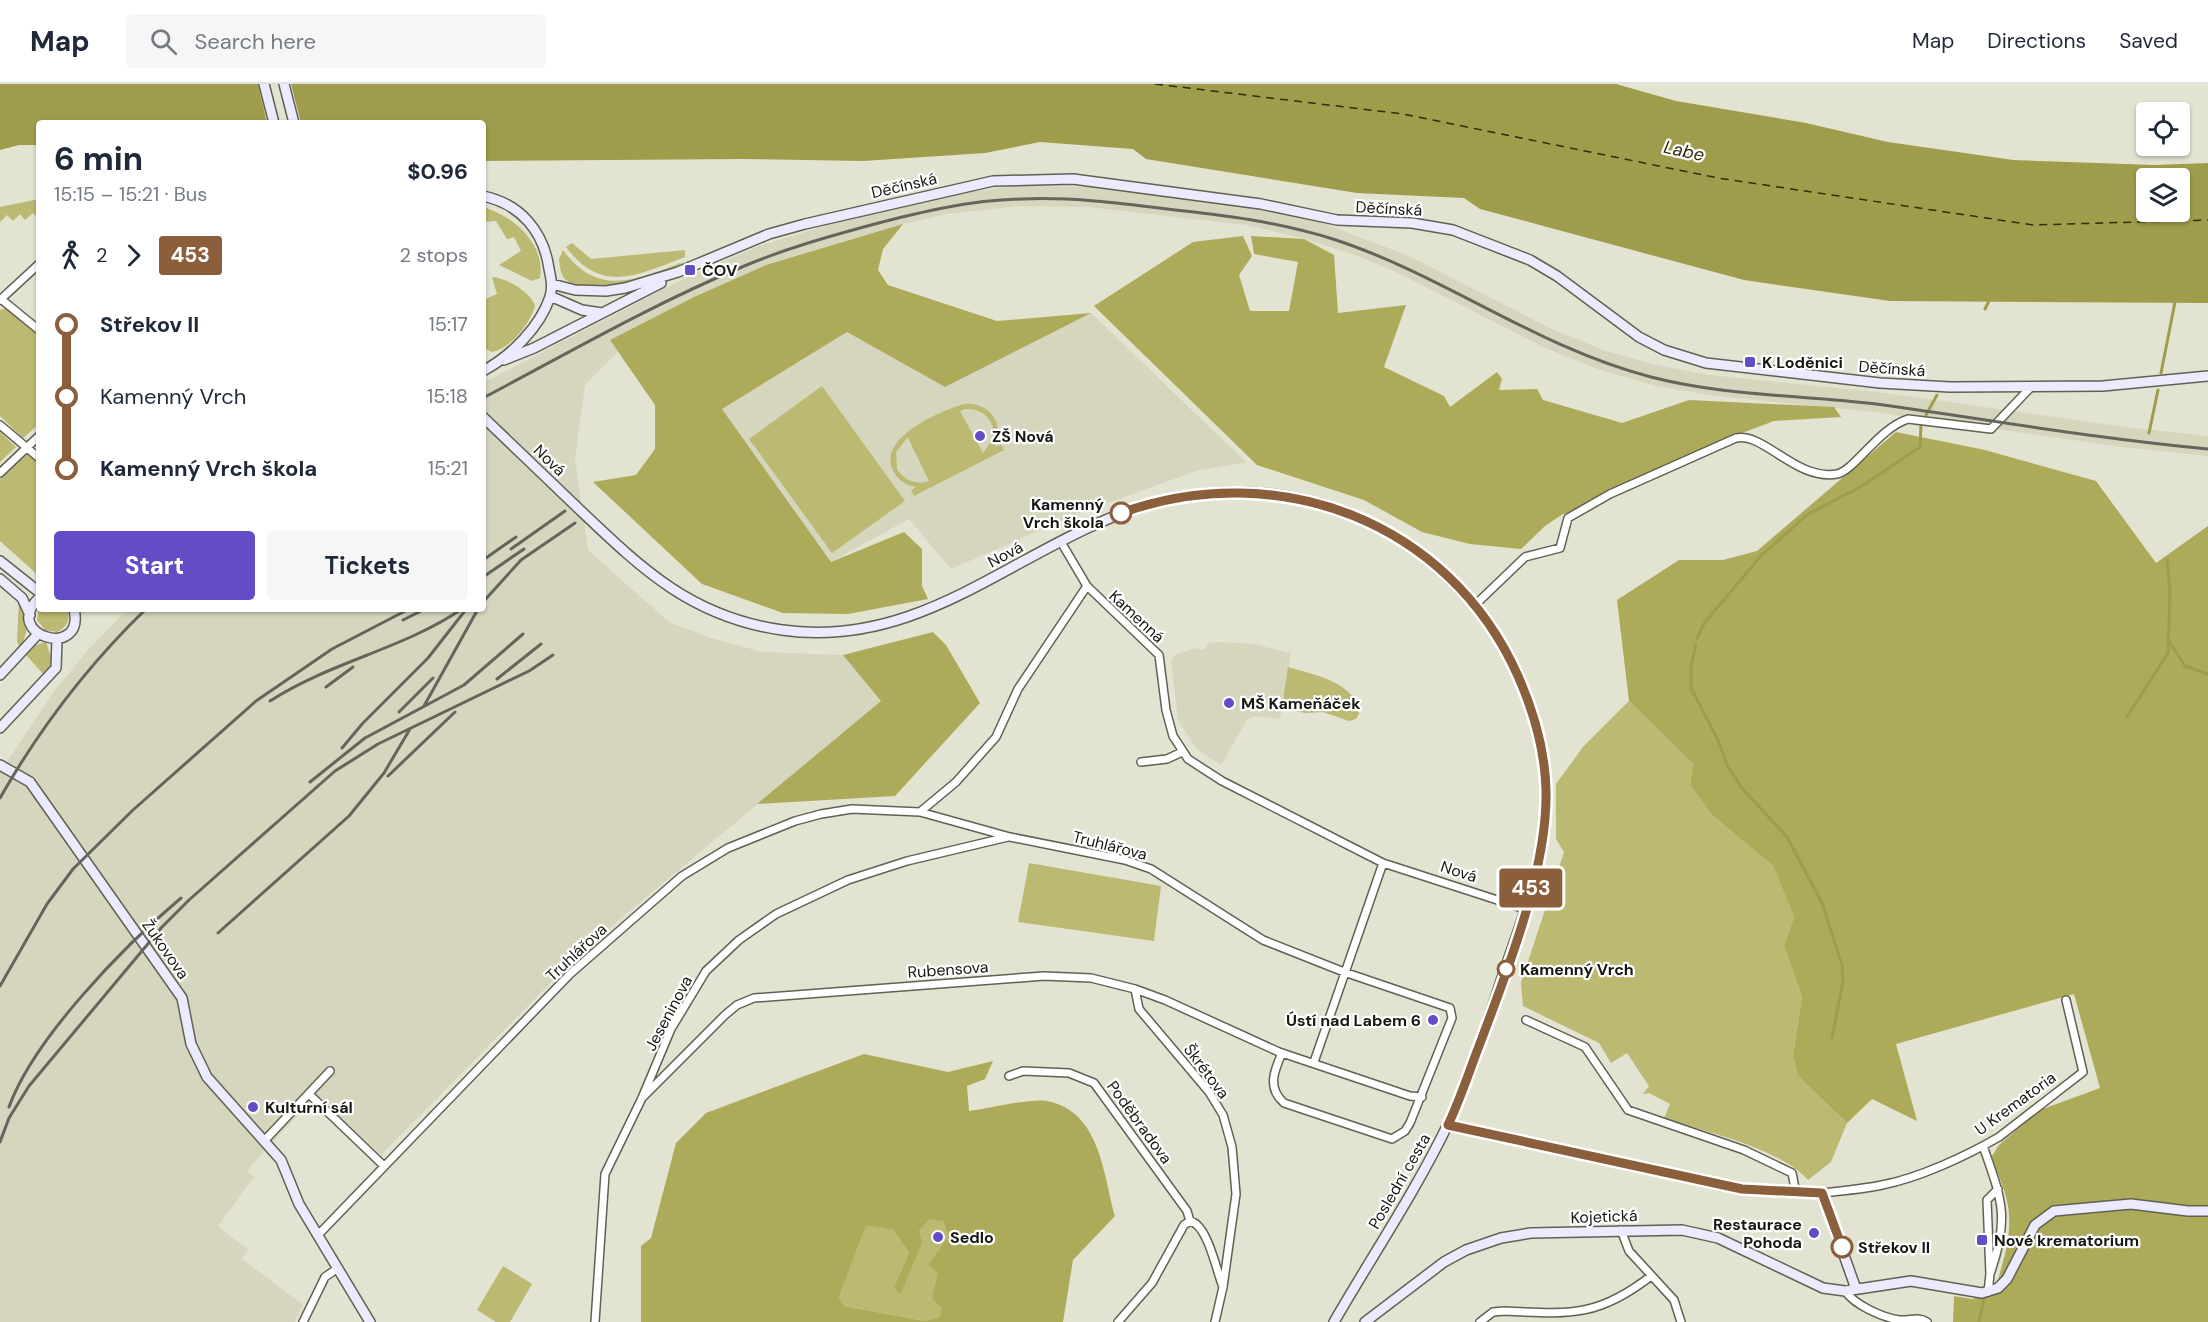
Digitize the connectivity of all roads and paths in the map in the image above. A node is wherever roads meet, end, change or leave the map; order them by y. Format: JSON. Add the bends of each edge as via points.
{"nodes":[{"id":1,"x":264,"y":84,"type":"edge"},
{"id":2,"x":284,"y":84,"type":"edge"},
{"id":3,"x":273,"y":120,"type":"edge"},
{"id":4,"x":293,"y":120,"type":"edge"},
{"id":5,"x":486,"y":197,"type":"edge"},
{"id":6,"x":36,"y":267,"type":"edge"},
{"id":7,"x":678,"y":272,"type":"junction"},
{"id":8,"x":552,"y":284,"type":"junction"},
{"id":9,"x":550,"y":296,"type":"junction"},
{"id":10,"x":0,"y":300,"type":"edge"},
{"id":11,"x":602,"y":314,"type":"junction"},
{"id":12,"x":36,"y":328,"type":"edge"},
{"id":13,"x":487,"y":368,"type":"edge"},
{"id":14,"x":2208,"y":376,"type":"edge"},
{"id":15,"x":2031,"y":387,"type":"junction"},
{"id":16,"x":486,"y":420,"type":"edge"},
{"id":17,"x":0,"y":425,"type":"edge"},
{"id":18,"x":36,"y":439,"type":"edge"},
{"id":19,"x":27,"y":448,"type":"junction"},
{"id":20,"x":36,"y":456,"type":"edge"},
{"id":21,"x":0,"y":473,"type":"edge"},
{"id":22,"x":1061,"y":542,"type":"junction"},
{"id":23,"x":0,"y":561,"type":"edge"},
{"id":24,"x":0,"y":579,"type":"edge"},
{"id":25,"x":1087,"y":586,"type":"junction"},
{"id":26,"x":36,"y":590,"type":"edge"},
{"id":27,"x":36,"y":604,"type":"edge"},
{"id":28,"x":1475,"y":605,"type":"junction"},
{"id":29,"x":75,"y":612,"type":"edge"},
{"id":30,"x":30,"y":615,"type":"junction"},
{"id":31,"x":38,"y":634,"type":"junction"},
{"id":32,"x":57,"y":639,"type":"junction"},
{"id":33,"x":0,"y":675,"type":"edge"},
{"id":34,"x":0,"y":728,"type":"edge"},
{"id":35,"x":1182,"y":752,"type":"junction"},
{"id":36,"x":1142,"y":762,"type":"dead end"},
{"id":37,"x":2,"y":764,"type":"edge"},
{"id":38,"x":920,"y":812,"type":"junction"},
{"id":39,"x":1010,"y":837,"type":"junction"},
{"id":40,"x":1383,"y":863,"type":"junction"},
{"id":41,"x":1525,"y":909,"type":"junction"},
{"id":42,"x":1344,"y":972,"type":"junction"},
{"id":43,"x":1135,"y":989,"type":"junction"},
{"id":44,"x":2066,"y":1000,"type":"dead end"},
{"id":45,"x":1490,"y":1015,"type":"joint"},
{"id":46,"x":1527,"y":1020,"type":"dead end"},
{"id":47,"x":1282,"y":1053,"type":"junction"},
{"id":48,"x":1314,"y":1062,"type":"junction"},
{"id":49,"x":330,"y":1071,"type":"dead end"},
{"id":50,"x":1010,"y":1076,"type":"dead end"},
{"id":51,"x":309,"y":1094,"type":"junction"},
{"id":52,"x":1422,"y":1097,"type":"junction"},
{"id":53,"x":642,"y":1098,"type":"junction"},
{"id":54,"x":1448,"y":1125,"type":"junction"},
{"id":55,"x":265,"y":1140,"type":"junction"},
{"id":56,"x":1983,"y":1146,"type":"junction"},
{"id":57,"x":384,"y":1166,"type":"junction"},
{"id":58,"x":1998,"y":1190,"type":"junction"},
{"id":59,"x":1797,"y":1193,"type":"junction"},
{"id":60,"x":1822,"y":1193,"type":"junction"},
{"id":61,"x":2208,"y":1211,"type":"edge"},
{"id":62,"x":1190,"y":1221,"type":"junction"},
{"id":63,"x":1621,"y":1230,"type":"junction"},
{"id":64,"x":318,"y":1235,"type":"junction"},
{"id":65,"x":338,"y":1268,"type":"junction"},
{"id":66,"x":1990,"y":1274,"type":"junction"},
{"id":67,"x":1651,"y":1276,"type":"junction"},
{"id":68,"x":1223,"y":1287,"type":"junction"},
{"id":69,"x":1856,"y":1289,"type":"junction"},
{"id":70,"x":1845,"y":1291,"type":"junction"},
{"id":71,"x":1988,"y":1292,"type":"junction"},
{"id":72,"x":303,"y":1322,"type":"edge"},
{"id":73,"x":370,"y":1322,"type":"edge"},
{"id":74,"x":595,"y":1322,"type":"edge"},
{"id":75,"x":1118,"y":1322,"type":"edge"},
{"id":76,"x":1215,"y":1322,"type":"edge"},
{"id":77,"x":1334,"y":1322,"type":"edge"},
{"id":78,"x":1365,"y":1322,"type":"edge"},
{"id":79,"x":1480,"y":1322,"type":"edge"},
{"id":80,"x":1681,"y":1322,"type":"edge"},
{"id":81,"x":1927,"y":1322,"type":"edge"}],
"edges":[{"from":1,"to":3,"type":"street"},
{"from":2,"to":4,"type":"street"},
{"from":5,"to":8,"type":"street","via":[[505,202],[531,224],[544,246]]},
{"from":6,"to":10,"type":"street"},
{"from":7,"to":8,"type":"street","name":"Děčínská","via":[[642,285],[606,291]]},
{"from":7,"to":11,"type":"street"},
{"from":7,"to":15,"type":"street","name":"Děčínská","via":[[769,234],[908,199],[993,181],[1073,179],[1261,204],[1337,220],[1421,224],[1453,230],[1530,260],[1639,337],[1664,350],[1706,363],[1880,383]]},
{"from":8,"to":9,"type":"street"},
{"from":9,"to":11,"type":"street"},
{"from":9,"to":13,"type":"street","via":[[523,340]]},
{"from":10,"to":12,"type":"street"},
{"from":11,"to":13,"type":"street"},
{"from":14,"to":15,"type":"street","name":"Děčínská","via":[[2142,384]]},
{"from":15,"to":28,"type":"street","via":[[1991,429],[1908,419],[1896,423],[1840,474],[1820,476],[1806,472],[1748,438],[1736,438],[1610,494],[1568,518],[1560,548],[1525,557]]},
{"from":16,"to":22,"type":"street","name":"Nová","via":[[638,565],[677,594],[727,617],[785,630],[857,630],[931,610]]},
{"from":17,"to":19,"type":"street"},
{"from":18,"to":19,"type":"street"},
{"from":19,"to":20,"type":"street"},
{"from":19,"to":21,"type":"street"},
{"from":22,"to":25,"type":"street","name":"Kamenná"},
{"from":22,"to":28,"type":"street","name":"Nová","via":[[1121,513],[1174,498],[1231,492],[1287,496],[1346,512],[1386,531],[1433,564]]},
{"from":23,"to":26,"type":"street"},
{"from":24,"to":30,"type":"street","via":[[22,598]]},
{"from":25,"to":35,"type":"street","name":"Kamenná","via":[[1159,655],[1166,710]]},
{"from":25,"to":38,"type":"street","via":[[1009,705],[996,737],[977,761]]},
{"from":27,"to":30,"type":"street"},
{"from":28,"to":41,"type":"street","name":"Nová","via":[[1511,660],[1531,709],[1541,748],[1546,789],[1544,827]]},
{"from":29,"to":32,"type":"street","via":[[72,628]]},
{"from":30,"to":31,"type":"street"},
{"from":31,"to":32,"type":"street"},
{"from":31,"to":33,"type":"street"},
{"from":32,"to":34,"type":"street","via":[[56,668]]},
{"from":35,"to":36,"type":"street","via":[[1167,759]]},
{"from":35,"to":40,"type":"street","via":[[1222,781]]},
{"from":37,"to":55,"type":"street","name":"Žukovova","via":[[30,782],[182,998],[191,1044],[207,1077]]},
{"from":38,"to":39,"type":"street","name":"Truhlářova"},
{"from":38,"to":57,"type":"street","name":"Truhlářova","via":[[852,809],[821,814],[795,821],[701,862],[570,974]]},
{"from":39,"to":42,"type":"street","name":"Truhlářova","via":[[1152,869],[1263,940]]},
{"from":39,"to":53,"type":"street","name":"Jeseninova","via":[[907,861],[849,880],[776,914],[739,940],[706,971],[690,995]]},
{"from":40,"to":41,"type":"street","name":"Nová"},
{"from":40,"to":42,"type":"street"},
{"from":41,"to":45,"type":"street","name":"Nová"},
{"from":42,"to":48,"type":"street"},
{"from":42,"to":52,"type":"street","name":"Truhlářova","via":[[1450,1008],[1452,1018]]},
{"from":43,"to":47,"type":"street","name":"Rubensova"},
{"from":43,"to":53,"type":"street","name":"Rubensova","via":[[1090,978],[1044,976],[762,996],[737,1005],[725,1015]]},
{"from":43,"to":68,"type":"street","name":"Škrétova","via":[[1139,1009],[1209,1092],[1223,1116],[1232,1147],[1236,1194]]},
{"from":44,"to":56,"type":"street","name":"U Krematoria","via":[[2083,1071]]},
{"from":45,"to":54,"type":"street","name":"Poslední cesta"},
{"from":46,"to":59,"type":"street","via":[[1585,1047],[1628,1110],[1744,1150],[1792,1173]]},
{"from":47,"to":48,"type":"street","name":"Rubensova"},
{"from":47,"to":52,"type":"street","via":[[1272,1081],[1275,1095],[1284,1103],[1392,1139],[1405,1131]]},
{"from":48,"to":52,"type":"street","name":"Rubensova"},
{"from":49,"to":51,"type":"street"},
{"from":50,"to":62,"type":"street","name":"Poděbradova","via":[[1023,1071],[1069,1073],[1095,1083],[1187,1211]]},
{"from":51,"to":55,"type":"street"},
{"from":51,"to":57,"type":"street"},
{"from":53,"to":74,"type":"street","name":"Jeseninova","via":[[605,1174]]},
{"from":54,"to":59,"type":"street","name":"U Krematoria","via":[[1742,1189]]},
{"from":54,"to":77,"type":"street","name":"Poslední cesta"},
{"from":55,"to":64,"type":"street","name":"Žukovova","via":[[281,1160],[299,1204]]},
{"from":56,"to":58,"type":"street"},
{"from":56,"to":60,"type":"street","name":"U Krematoria","via":[[1906,1179]]},
{"from":57,"to":64,"type":"street","name":"Truhlářova"},
{"from":58,"to":66,"type":"street","via":[[2003,1229]]},
{"from":58,"to":66,"type":"street","via":[[1987,1200]]},
{"from":59,"to":60,"type":"street","name":"U Krematoria"},
{"from":60,"to":69,"type":"street"},
{"from":61,"to":71,"type":"street","via":[[2131,1204],[2054,1211],[2035,1225],[2007,1279]]},
{"from":62,"to":68,"type":"street","name":"Poděbradova","via":[[1204,1231]]},
{"from":62,"to":75,"type":"street","via":[[1152,1282]]},
{"from":63,"to":67,"type":"street","via":[[1629,1251]]},
{"from":63,"to":70,"type":"street","name":"Kojetická","via":[[1682,1230],[1718,1238],[1823,1288]]},
{"from":63,"to":78,"type":"street","name":"Kojetická","via":[[1531,1233],[1466,1250]]},
{"from":64,"to":65,"type":"street","name":"Žukovova"},
{"from":65,"to":72,"type":"street","via":[[325,1277]]},
{"from":65,"to":73,"type":"street","name":"Žukovova"},
{"from":66,"to":71,"type":"street"},
{"from":67,"to":79,"type":"street","via":[[1616,1301],[1584,1312],[1493,1312]]},
{"from":67,"to":80,"type":"street","via":[[1674,1300]]},
{"from":68,"to":76,"type":"street","name":"Škrétova"},
{"from":69,"to":70,"type":"street","name":"Kojetická"},
{"from":69,"to":71,"type":"street","name":"Kojetická","via":[[1911,1281]]},
{"from":70,"to":81,"type":"street","via":[[1852,1300],[1889,1317]]}]}
